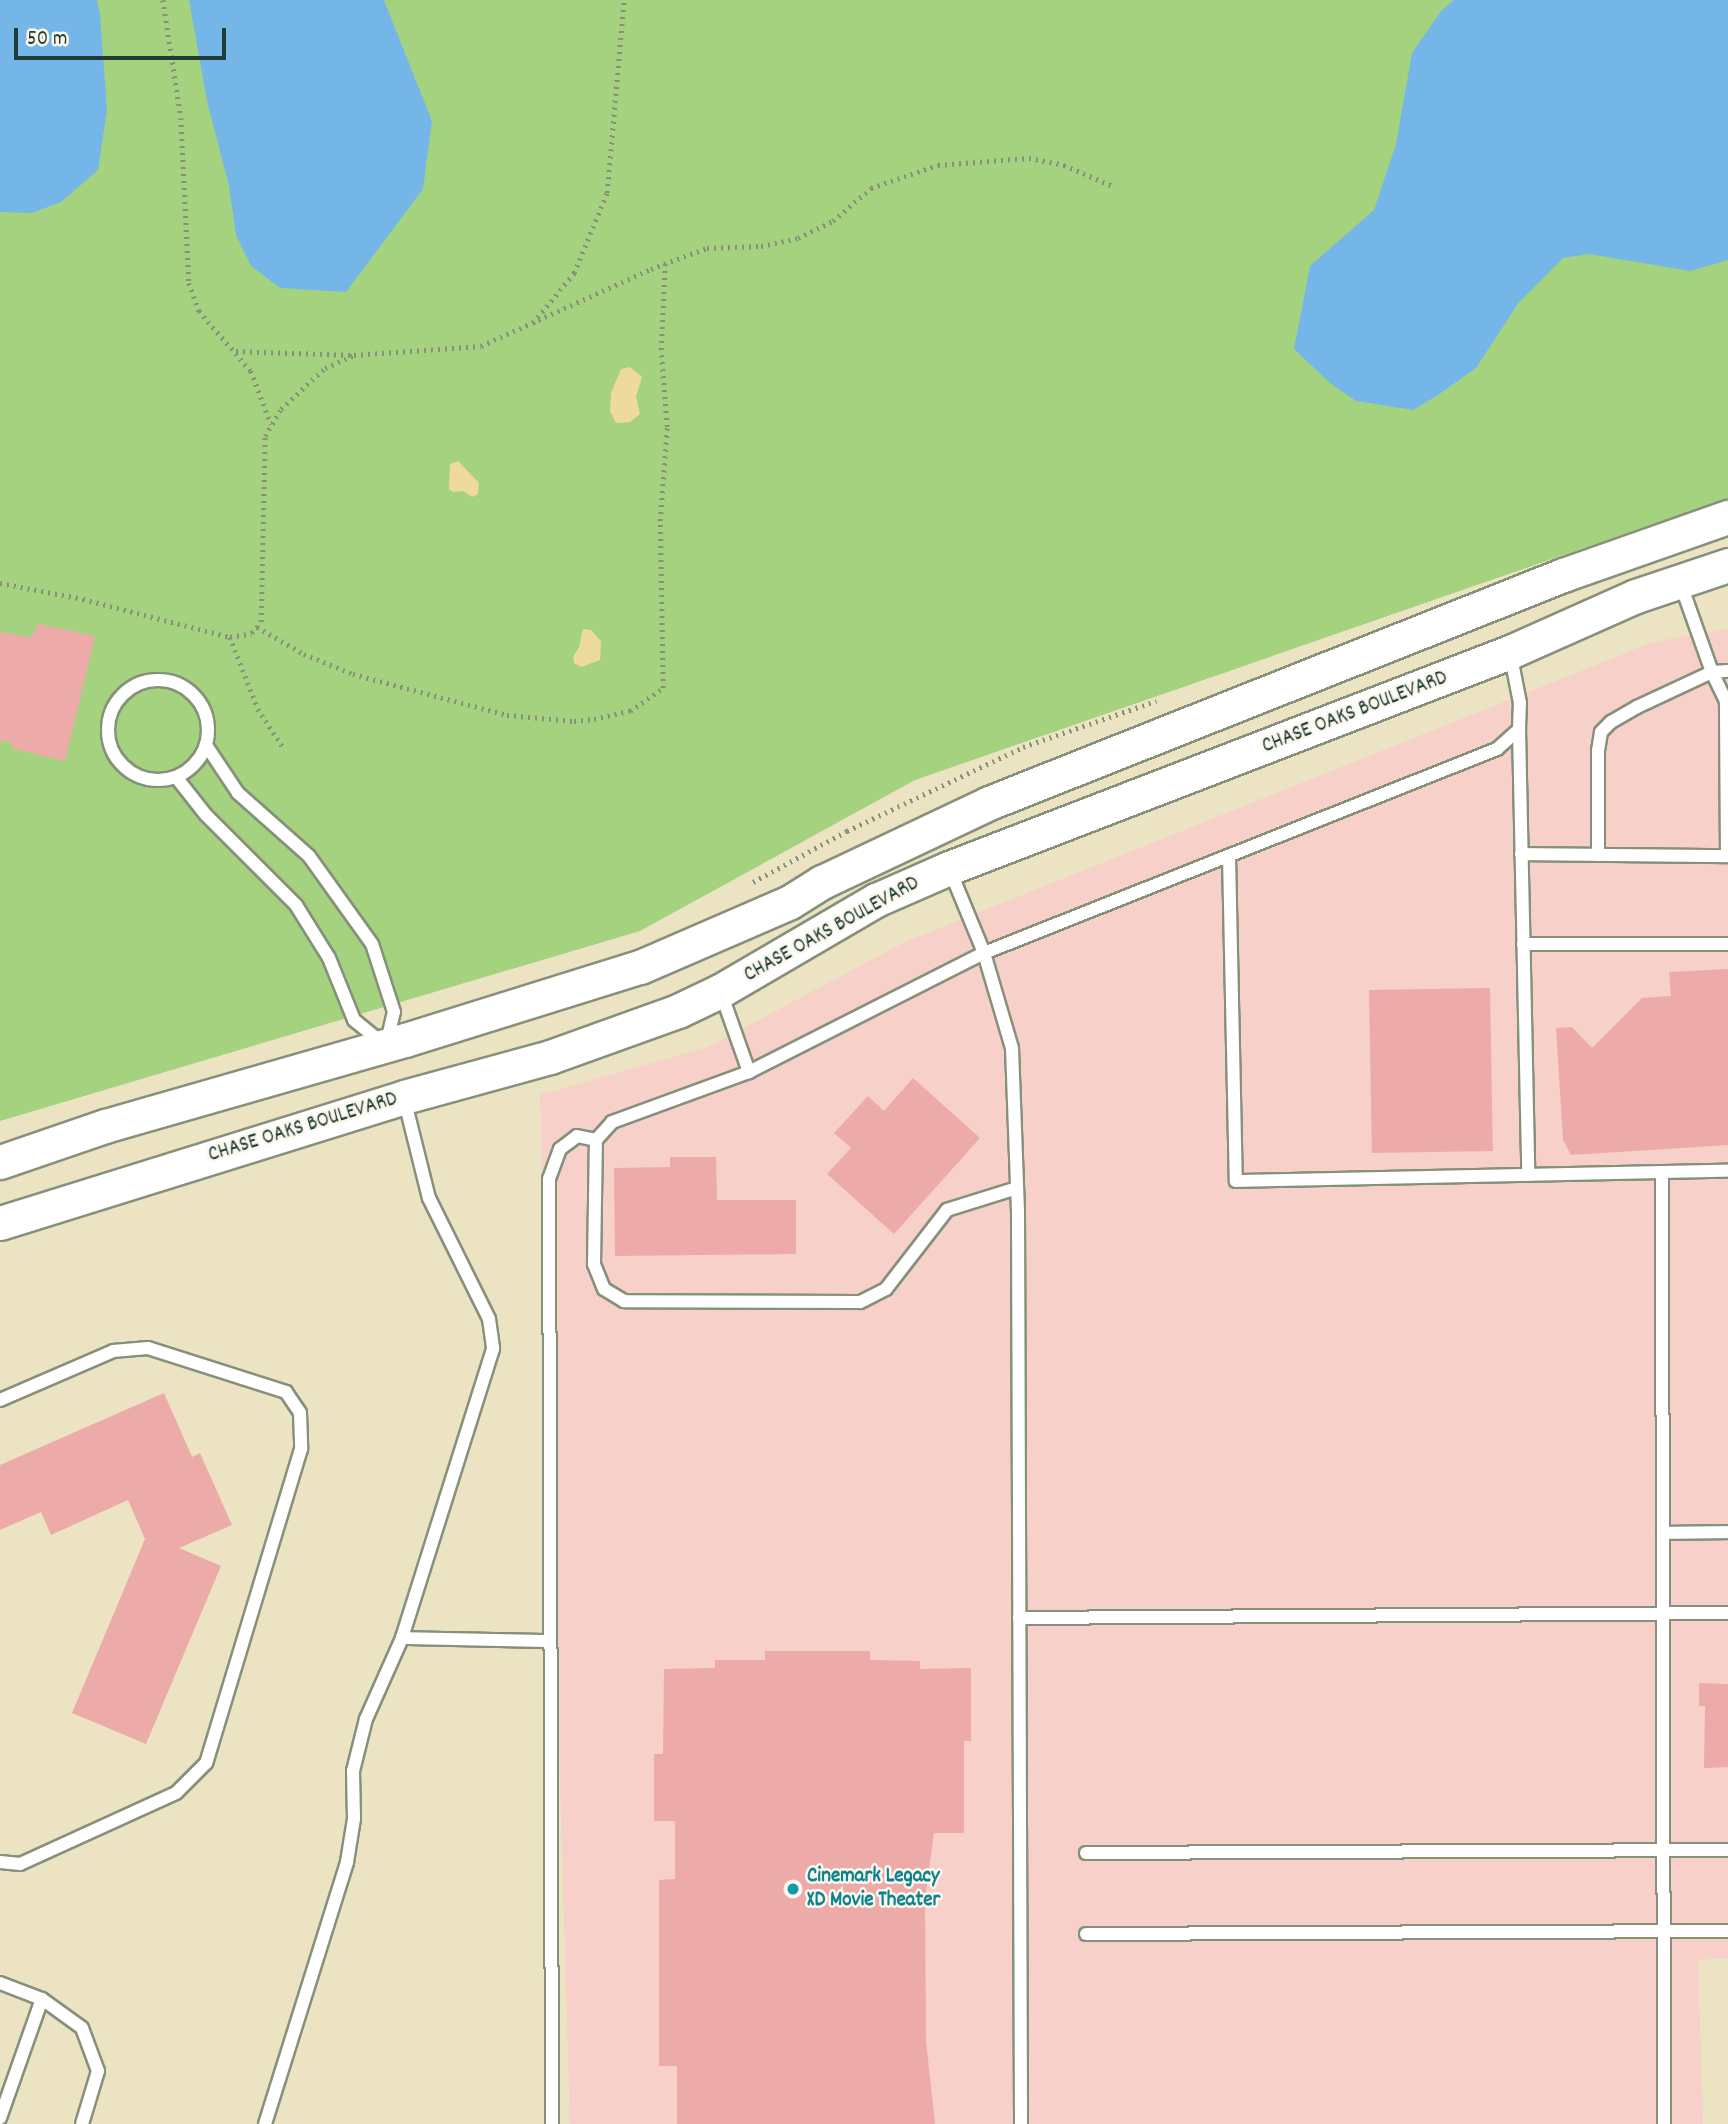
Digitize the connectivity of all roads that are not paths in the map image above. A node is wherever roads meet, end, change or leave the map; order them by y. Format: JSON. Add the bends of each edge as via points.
{"nodes":[{"id":1,"x":1728,"y":517,"type":"edge"},
{"id":2,"x":1728,"y":565,"type":"edge"},
{"id":3,"x":1680,"y":581,"type":"junction"},
{"id":4,"x":1494,"y":603,"type":"junction"},
{"id":5,"x":1510,"y":652,"type":"junction"},
{"id":6,"x":1728,"y":671,"type":"edge"},
{"id":7,"x":1712,"y":672,"type":"junction"},
{"id":8,"x":1519,"y":729,"type":"junction"},
{"id":9,"x":206,"y":745,"type":"junction"},
{"id":10,"x":176,"y":777,"type":"junction"},
{"id":11,"x":932,"y":829,"type":"junction"},
{"id":12,"x":1521,"y":854,"type":"junction"},
{"id":13,"x":1598,"y":855,"type":"junction"},
{"id":14,"x":1230,"y":856,"type":"junction"},
{"id":15,"x":1727,"y":856,"type":"edge"},
{"id":16,"x":948,"y":868,"type":"junction"},
{"id":17,"x":1523,"y":944,"type":"junction"},
{"id":18,"x":1728,"y":944,"type":"edge"},
{"id":19,"x":984,"y":953,"type":"junction"},
{"id":20,"x":720,"y":991,"type":"junction"},
{"id":21,"x":386,"y":1046,"type":"junction"},
{"id":22,"x":749,"y":1072,"type":"junction"},
{"id":23,"x":404,"y":1097,"type":"junction"},
{"id":24,"x":596,"y":1140,"type":"junction"},
{"id":25,"x":0,"y":1162,"type":"edge"},
{"id":26,"x":1728,"y":1171,"type":"edge"},
{"id":27,"x":1662,"y":1172,"type":"junction"},
{"id":28,"x":1528,"y":1175,"type":"junction"},
{"id":29,"x":1017,"y":1188,"type":"junction"},
{"id":30,"x":0,"y":1223,"type":"edge"},
{"id":31,"x":0,"y":1400,"type":"edge"},
{"id":32,"x":1728,"y":1532,"type":"edge"},
{"id":33,"x":1663,"y":1533,"type":"junction"},
{"id":34,"x":1728,"y":1613,"type":"edge"},
{"id":35,"x":1663,"y":1615,"type":"junction"},
{"id":36,"x":1019,"y":1618,"type":"junction"},
{"id":37,"x":402,"y":1638,"type":"junction"},
{"id":38,"x":550,"y":1640,"type":"junction"},
{"id":39,"x":1664,"y":1850,"type":"junction"},
{"id":40,"x":1728,"y":1850,"type":"edge"},
{"id":41,"x":1086,"y":1853,"type":"dead end"},
{"id":42,"x":0,"y":1862,"type":"edge"},
{"id":43,"x":1664,"y":1931,"type":"junction"},
{"id":44,"x":1728,"y":1931,"type":"edge"},
{"id":45,"x":1086,"y":1934,"type":"dead end"},
{"id":46,"x":0,"y":1983,"type":"edge"},
{"id":47,"x":42,"y":1999,"type":"junction"},
{"id":48,"x":0,"y":2118,"type":"edge"},
{"id":49,"x":82,"y":2124,"type":"edge"},
{"id":50,"x":265,"y":2124,"type":"edge"},
{"id":51,"x":552,"y":2124,"type":"edge"},
{"id":52,"x":1021,"y":2124,"type":"edge"},
{"id":53,"x":1664,"y":2124,"type":"edge"}],
"edges":[{"from":1,"to":4,"type":"street","name":"CHASE OAKS BOULEVARD"},
{"from":2,"to":3,"type":"street","name":"CHASE OAKS BOULEVARD"},
{"from":3,"to":5,"type":"street","name":"CHASE OAKS BOULEVARD"},
{"from":3,"to":7,"type":"lane"},
{"from":4,"to":5,"type":"street"},
{"from":4,"to":11,"type":"street","name":"CHASE OAKS BOULEVARD"},
{"from":5,"to":8,"type":"lane","via":[[1520,703]]},
{"from":5,"to":16,"type":"street","name":"CHASE OAKS BOULEVARD"},
{"from":6,"to":7,"type":"lane"},
{"from":7,"to":13,"type":"lane","via":[[1637,707],[1601,732]]},
{"from":7,"to":15,"type":"lane","via":[[1726,701]]},
{"from":8,"to":12,"type":"lane"},
{"from":8,"to":14,"type":"lane","via":[[1497,749]]},
{"from":9,"to":10,"type":"lane","via":[[195,764]]},
{"from":9,"to":10,"type":"lane","via":[[208,722],[200,701],[183,686],[162,679],[139,682],[125,691],[108,719],[112,754],[140,777]]},
{"from":9,"to":21,"type":"lane","via":[[238,793],[309,856],[372,944],[394,1012]]},
{"from":10,"to":21,"type":"lane","via":[[206,815],[296,905],[329,958],[354,1020]]},
{"from":11,"to":16,"type":"street"},
{"from":11,"to":21,"type":"street","name":"CHASE OAKS BOULEVARD","via":[[790,902],[640,967]]},
{"from":12,"to":13,"type":"lane"},
{"from":12,"to":17,"type":"lane"},
{"from":13,"to":15,"type":"lane"},
{"from":14,"to":19,"type":"lane"},
{"from":14,"to":28,"type":"lane","via":[[1236,1181]]},
{"from":16,"to":19,"type":"lane"},
{"from":16,"to":20,"type":"street","name":"CHASE OAKS BOULEVARD","via":[[876,900]]},
{"from":17,"to":18,"type":"lane"},
{"from":17,"to":28,"type":"lane"},
{"from":19,"to":22,"type":"lane"},
{"from":19,"to":29,"type":"lane","via":[[1012,1048]]},
{"from":20,"to":22,"type":"lane"},
{"from":20,"to":23,"type":"street","name":"CHASE OAKS BOULEVARD","via":[[550,1057]]},
{"from":21,"to":23,"type":"street"},
{"from":21,"to":25,"type":"street","name":"CHASE OAKS BOULEVARD","via":[[105,1126]]},
{"from":22,"to":24,"type":"lane","via":[[612,1122]]},
{"from":23,"to":30,"type":"street","name":"CHASE OAKS BOULEVARD"},
{"from":23,"to":37,"type":"lane","via":[[429,1198],[489,1319],[493,1349]]},
{"from":24,"to":29,"type":"lane","via":[[594,1264],[604,1289],[624,1301],[860,1302],[887,1289],[947,1210]]},
{"from":24,"to":38,"type":"lane","via":[[577,1136],[560,1149],[549,1179]]},
{"from":26,"to":27,"type":"lane"},
{"from":27,"to":28,"type":"lane"},
{"from":27,"to":33,"type":"lane"},
{"from":29,"to":36,"type":"lane"},
{"from":31,"to":42,"type":"lane","via":[[113,1351],[148,1348],[286,1392],[300,1413],[301,1449],[206,1763],[176,1793],[20,1864]]},
{"from":32,"to":33,"type":"lane"},
{"from":33,"to":35,"type":"lane"},
{"from":34,"to":35,"type":"lane"},
{"from":35,"to":36,"type":"lane"},
{"from":35,"to":39,"type":"lane"},
{"from":36,"to":52,"type":"lane"},
{"from":37,"to":38,"type":"lane"},
{"from":37,"to":50,"type":"lane","via":[[366,1719],[353,1771],[354,1819],[347,1862]]},
{"from":38,"to":51,"type":"lane"},
{"from":39,"to":40,"type":"lane"},
{"from":39,"to":41,"type":"lane"},
{"from":39,"to":43,"type":"lane"},
{"from":43,"to":44,"type":"lane"},
{"from":43,"to":45,"type":"lane"},
{"from":43,"to":53,"type":"lane"},
{"from":46,"to":47,"type":"lane"},
{"from":47,"to":48,"type":"lane"},
{"from":47,"to":49,"type":"lane","via":[[82,2028],[98,2071]]}]}
